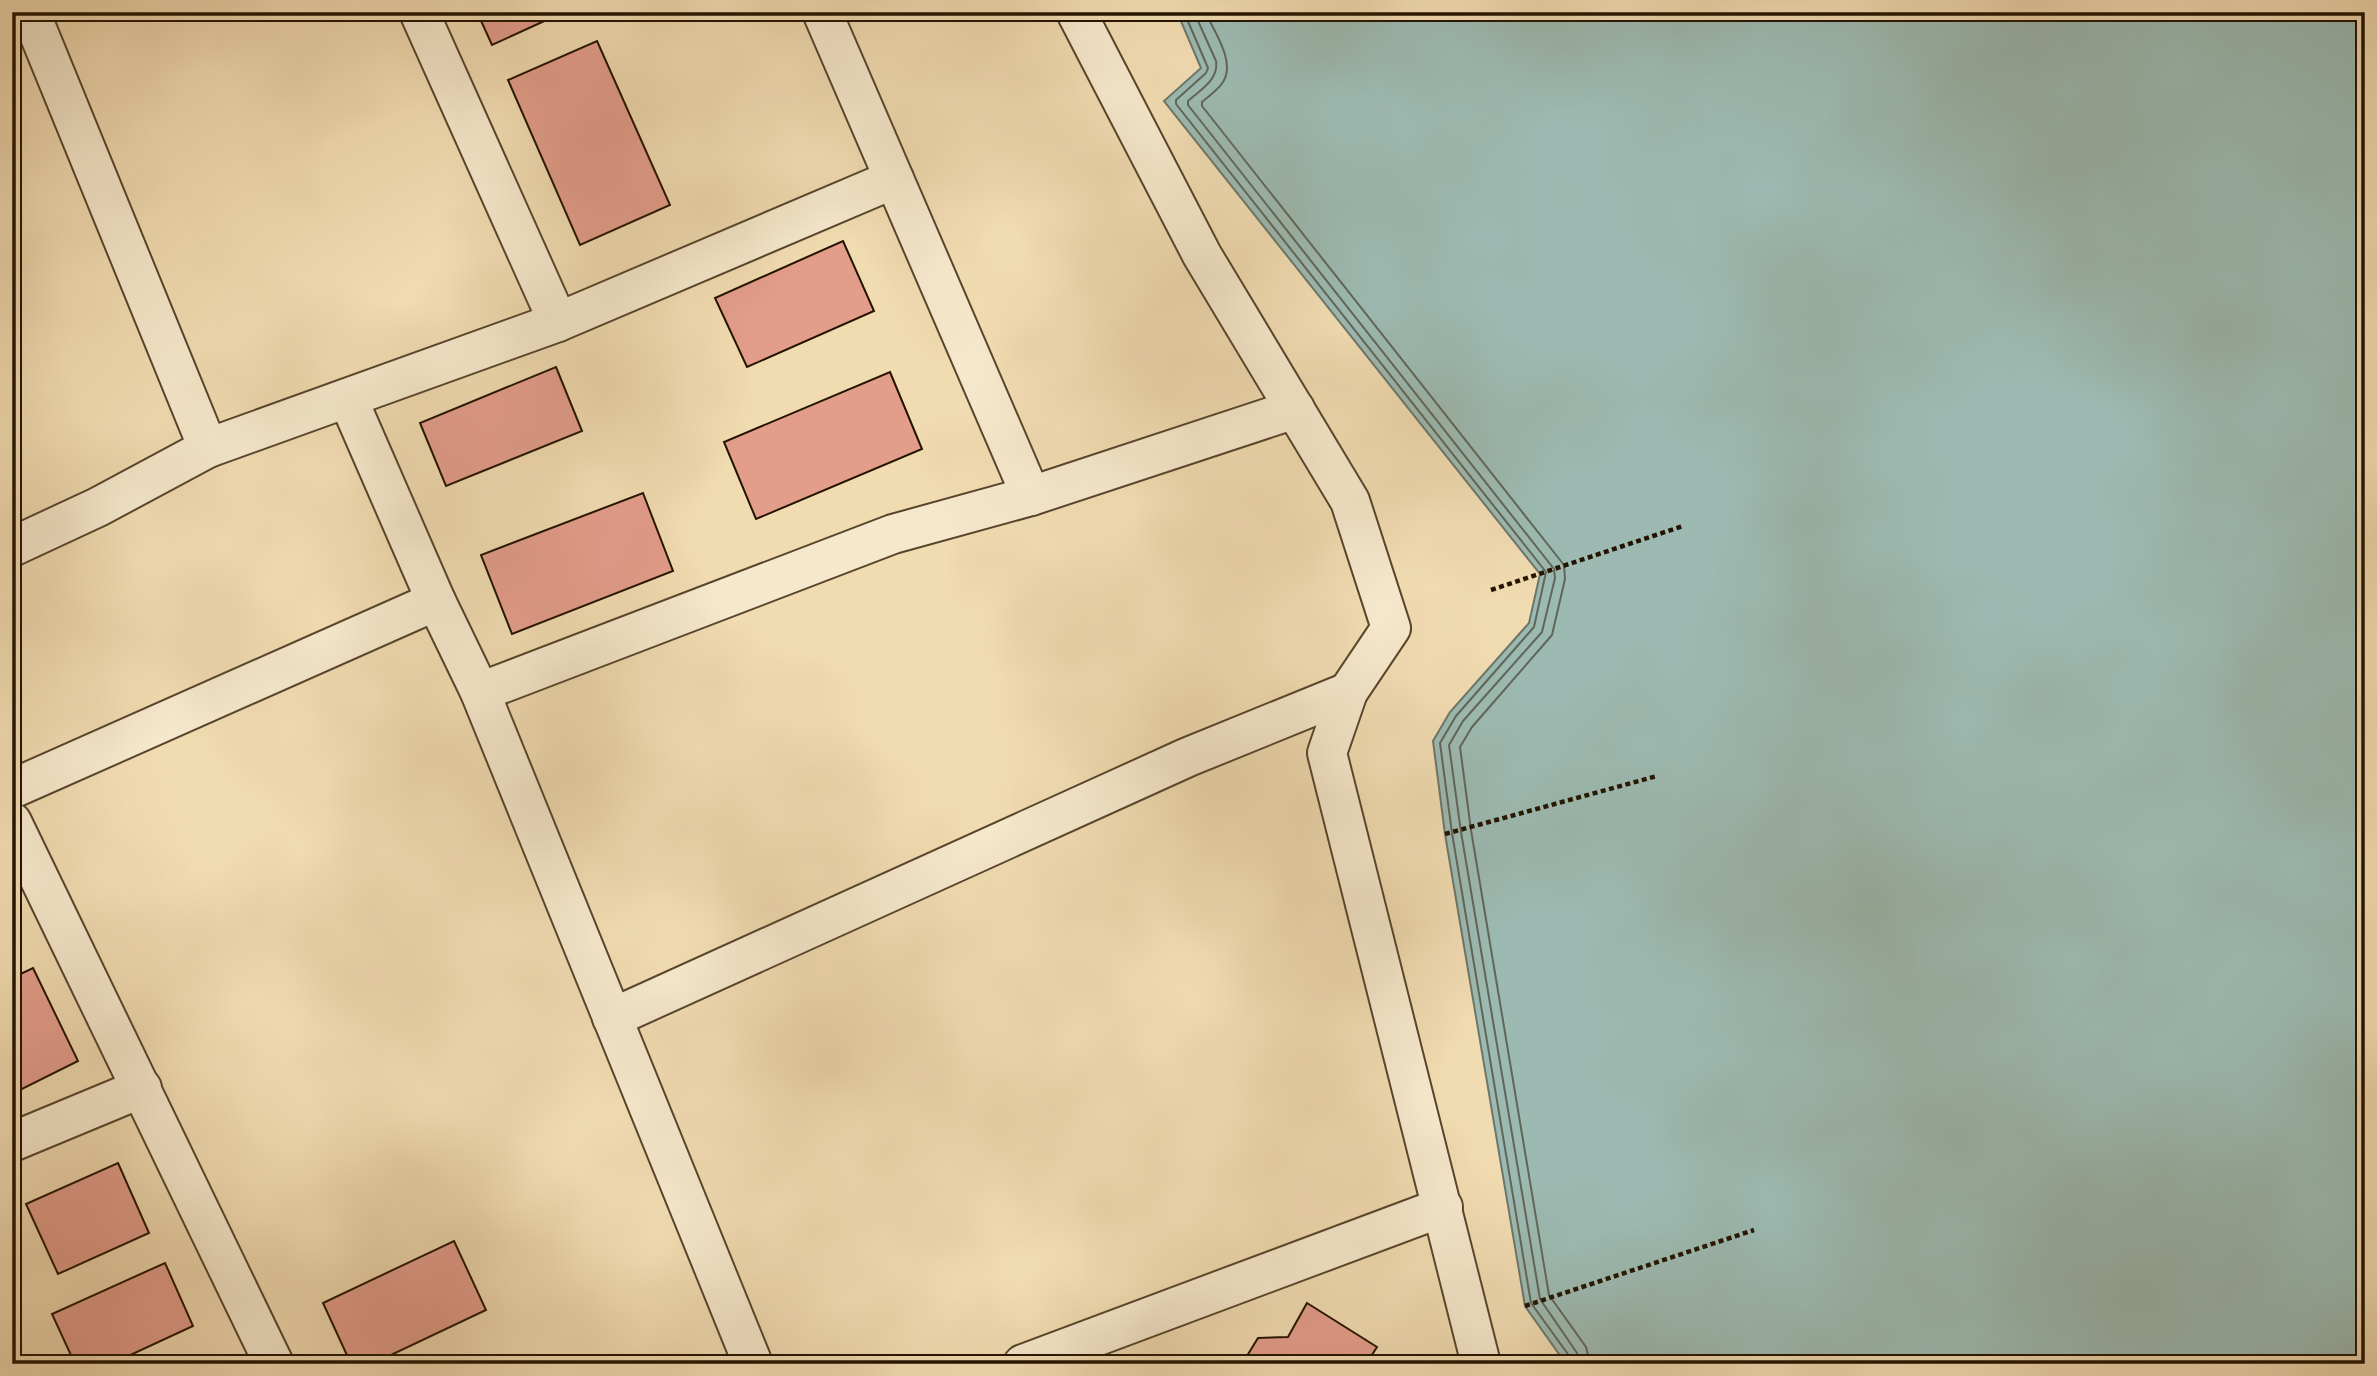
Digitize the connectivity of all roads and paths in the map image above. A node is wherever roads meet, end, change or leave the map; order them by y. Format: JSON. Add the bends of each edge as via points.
{"nodes":[{"id":1,"x":30,"y":12,"type":"edge"},
{"id":2,"x":419,"y":12,"type":"edge"},
{"id":3,"x":822,"y":12,"type":"edge"},
{"id":4,"x":1076,"y":12,"type":"edge"},
{"id":5,"x":894,"y":178,"type":"junction"},
{"id":6,"x":558,"y":322,"type":"junction"},
{"id":7,"x":348,"y":399,"type":"junction"},
{"id":8,"x":1295,"y":409,"type":"junction"},
{"id":9,"x":208,"y":448,"type":"junction"},
{"id":10,"x":1031,"y":496,"type":"junction"},
{"id":11,"x":1683,"y":526,"type":"dead end"},
{"id":12,"x":12,"y":547,"type":"edge"},
{"id":13,"x":1491,"y":590,"type":"dead end"},
{"id":14,"x":436,"y":601,"type":"junction"},
{"id":15,"x":480,"y":692,"type":"junction"},
{"id":16,"x":1348,"y":692,"type":"junction"},
{"id":17,"x":1657,"y":776,"type":"dead end"},
{"id":18,"x":12,"y":789,"type":"edge"},
{"id":19,"x":12,"y":822,"type":"edge"},
{"id":20,"x":1445,"y":834,"type":"dead end"},
{"id":21,"x":612,"y":1018,"type":"junction"},
{"id":22,"x":142,"y":1088,"type":"junction"},
{"id":23,"x":12,"y":1142,"type":"edge"},
{"id":24,"x":1443,"y":1207,"type":"junction"},
{"id":25,"x":1754,"y":1230,"type":"dead end"},
{"id":26,"x":1525,"y":1306,"type":"dead end"},
{"id":27,"x":274,"y":1364,"type":"edge"},
{"id":28,"x":753,"y":1364,"type":"edge"},
{"id":29,"x":1023,"y":1364,"type":"edge"},
{"id":30,"x":1481,"y":1364,"type":"edge"}],
"edges":[{"from":1,"to":9,"type":"street"},
{"from":2,"to":6,"type":"street"},
{"from":3,"to":5,"type":"street"},
{"from":4,"to":8,"type":"street","via":[[1202,255]]},
{"from":5,"to":6,"type":"street"},
{"from":5,"to":10,"type":"street"},
{"from":6,"to":7,"type":"street"},
{"from":7,"to":9,"type":"street"},
{"from":7,"to":14,"type":"street"},
{"from":8,"to":10,"type":"street"},
{"from":8,"to":16,"type":"street","via":[[1350,501],[1391,628]]},
{"from":9,"to":12,"type":"street"},
{"from":10,"to":15,"type":"street","via":[[893,534]]},
{"from":11,"to":13,"type":"path"},
{"from":14,"to":15,"type":"street"},
{"from":14,"to":18,"type":"street"},
{"from":15,"to":21,"type":"street"},
{"from":16,"to":21,"type":"street","via":[[1188,757]]},
{"from":16,"to":24,"type":"street","via":[[1327,753]]},
{"from":17,"to":20,"type":"path"},
{"from":19,"to":22,"type":"street"},
{"from":21,"to":28,"type":"street"},
{"from":22,"to":23,"type":"street"},
{"from":22,"to":27,"type":"street"},
{"from":24,"to":29,"type":"street"},
{"from":24,"to":30,"type":"street"},
{"from":25,"to":26,"type":"path"}]}
